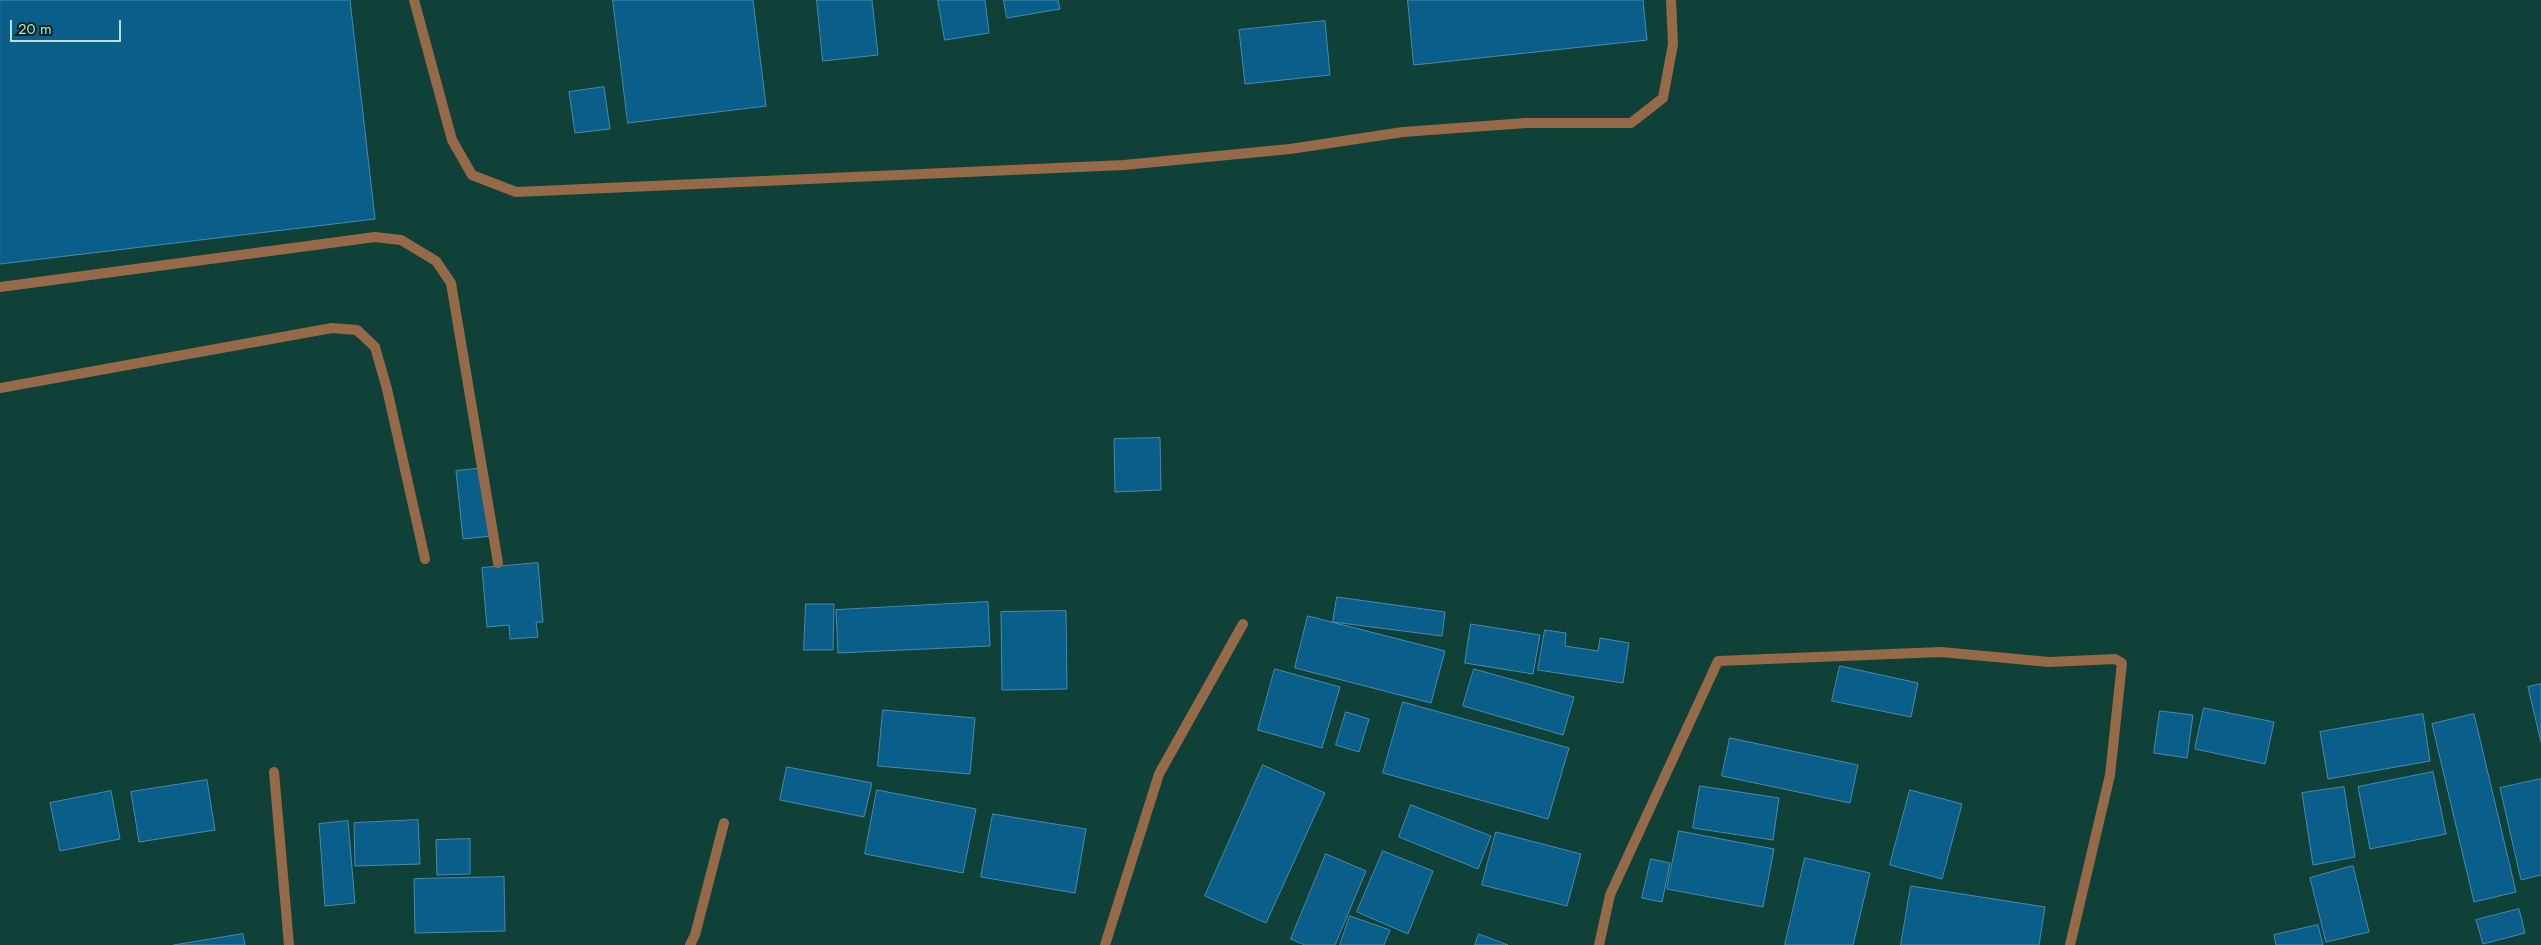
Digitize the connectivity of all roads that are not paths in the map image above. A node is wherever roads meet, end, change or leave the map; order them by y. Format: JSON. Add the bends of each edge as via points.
{"nodes":[{"id":1,"x":414,"y":0,"type":"edge"},
{"id":2,"x":1672,"y":0,"type":"edge"},
{"id":3,"x":0,"y":287,"type":"edge"},
{"id":4,"x":0,"y":388,"type":"edge"},
{"id":5,"x":425,"y":558,"type":"dead end"},
{"id":6,"x":498,"y":564,"type":"dead end"},
{"id":7,"x":1243,"y":624,"type":"dead end"},
{"id":8,"x":274,"y":772,"type":"dead end"},
{"id":9,"x":724,"y":823,"type":"dead end"},
{"id":10,"x":289,"y":945,"type":"edge"},
{"id":11,"x":690,"y":945,"type":"edge"},
{"id":12,"x":1106,"y":945,"type":"edge"},
{"id":13,"x":1599,"y":945,"type":"edge"},
{"id":14,"x":2070,"y":945,"type":"edge"}],
"edges":[{"from":1,"to":2,"type":"street","via":[[452,140],[472,175],[516,192],[1124,165],[1290,149],[1404,132],[1526,123],[1631,123],[1663,98],[1673,44]]},
{"from":3,"to":6,"type":"street","via":[[375,237],[401,240],[436,261],[451,283]]},
{"from":4,"to":5,"type":"street","via":[[332,328],[357,330],[375,347]]},
{"from":7,"to":12,"type":"street","via":[[1160,774]]},
{"from":8,"to":10,"type":"street"},
{"from":9,"to":11,"type":"street"},
{"from":13,"to":14,"type":"street","via":[[1610,895],[1718,661],[1941,652],[2049,662],[2115,659],[2122,663],[2110,775]]}]}
